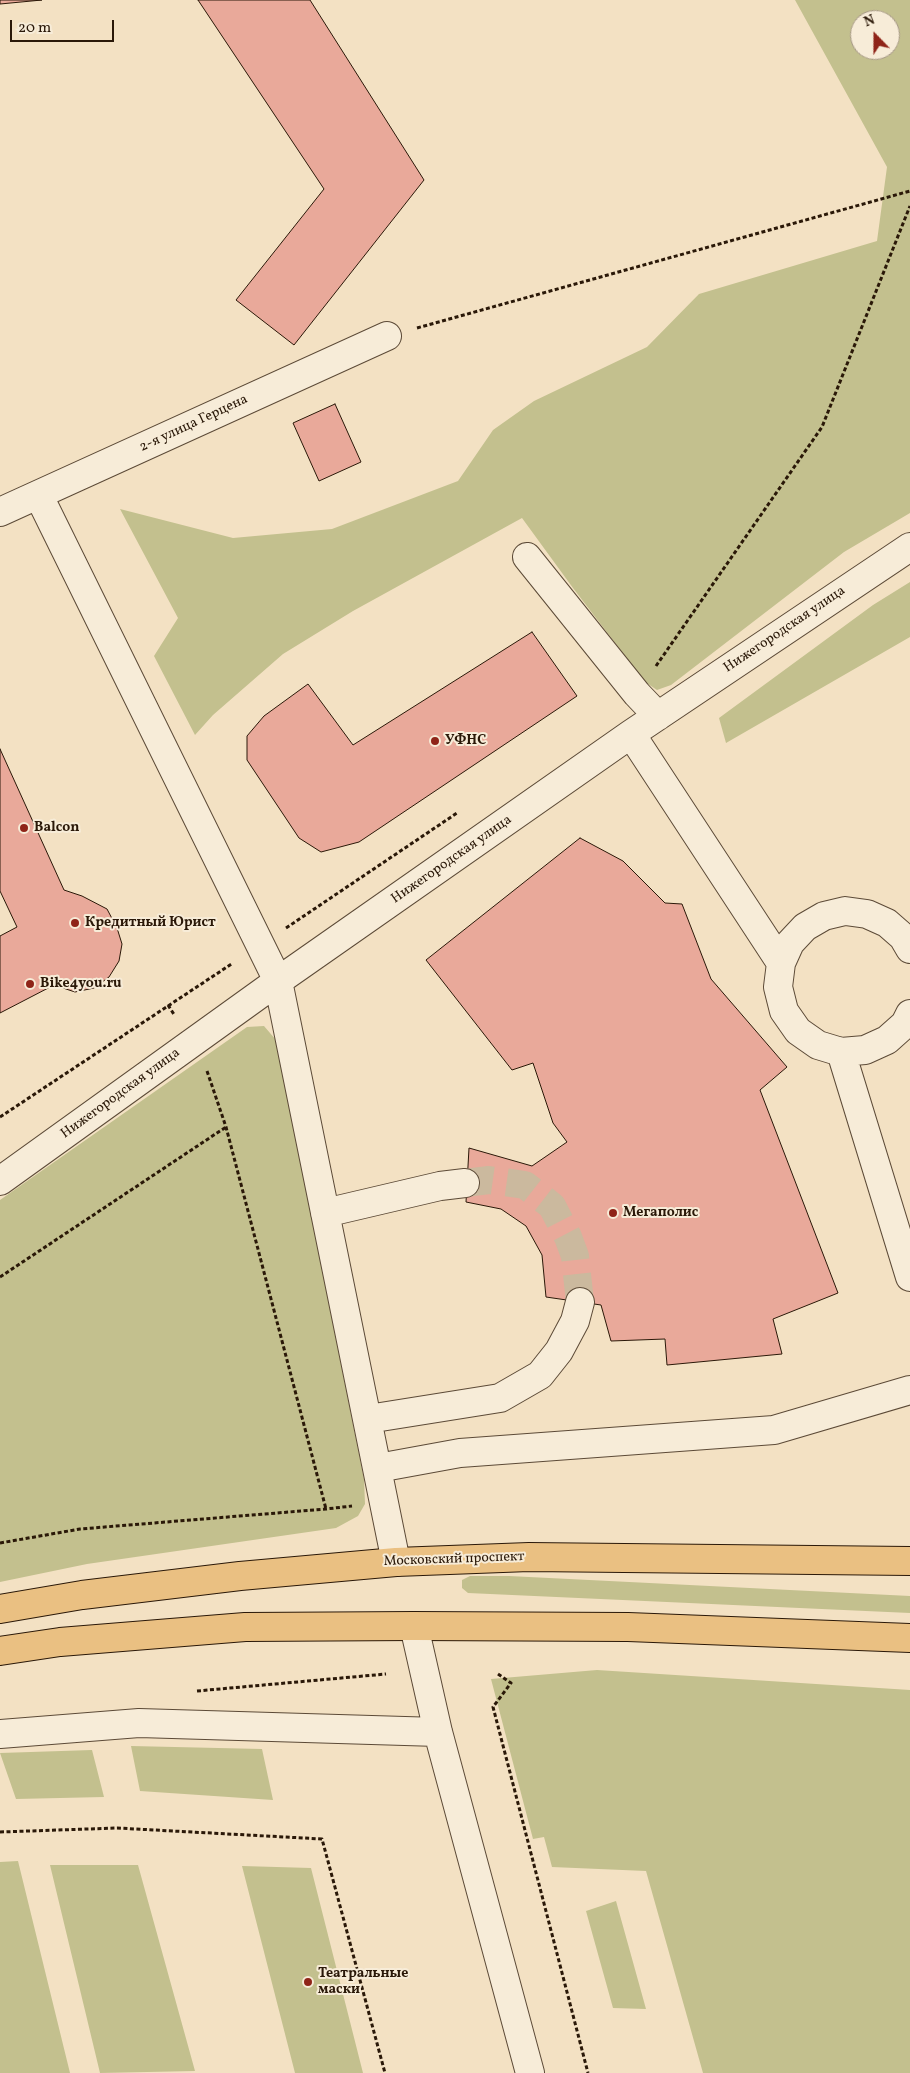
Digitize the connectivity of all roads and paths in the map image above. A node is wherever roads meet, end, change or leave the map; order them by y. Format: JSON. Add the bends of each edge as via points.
{"nodes":[{"id":1,"x":910,"y":191,"type":"edge"},
{"id":2,"x":910,"y":206,"type":"edge"},
{"id":3,"x":387,"y":336,"type":"joint"},
{"id":4,"x":38,"y":496,"type":"junction"},
{"id":5,"x":0,"y":512,"type":"edge"},
{"id":6,"x":910,"y":548,"type":"edge"},
{"id":7,"x":527,"y":557,"type":"dead end"},
{"id":8,"x":637,"y":694,"type":"junction"},
{"id":9,"x":658,"y":716,"type":"junction"},
{"id":10,"x":631,"y":734,"type":"junction"},
{"id":11,"x":465,"y":808,"type":"dead end"},
{"id":12,"x":261,"y":944,"type":"junction"},
{"id":13,"x":910,"y":948,"type":"edge"},
{"id":14,"x":781,"y":962,"type":"junction"},
{"id":15,"x":278,"y":981,"type":"junction"},
{"id":16,"x":168,"y":1005,"type":"junction"},
{"id":17,"x":910,"y":1014,"type":"edge"},
{"id":18,"x":193,"y":1042,"type":"junction"},
{"id":19,"x":841,"y":1052,"type":"junction"},
{"id":20,"x":0,"y":1117,"type":"edge"},
{"id":21,"x":226,"y":1127,"type":"junction"},
{"id":22,"x":0,"y":1181,"type":"edge"},
{"id":23,"x":465,"y":1183,"type":"tunnel mouth"},
{"id":24,"x":326,"y":1214,"type":"junction"},
{"id":25,"x":910,"y":1277,"type":"edge"},
{"id":26,"x":0,"y":1278,"type":"edge"},
{"id":27,"x":580,"y":1302,"type":"tunnel mouth"},
{"id":28,"x":910,"y":1390,"type":"edge"},
{"id":29,"x":368,"y":1419,"type":"junction"},
{"id":30,"x":378,"y":1468,"type":"junction"},
{"id":31,"x":355,"y":1505,"type":"dead end"},
{"id":32,"x":326,"y":1509,"type":"junction"},
{"id":33,"x":0,"y":1543,"type":"edge"},
{"id":34,"x":910,"y":1561,"type":"edge"},
{"id":35,"x":396,"y":1562,"type":"junction"},
{"id":36,"x":0,"y":1609,"type":"edge"},
{"id":37,"x":414,"y":1626,"type":"junction"},
{"id":38,"x":910,"y":1638,"type":"edge"},
{"id":39,"x":0,"y":1651,"type":"edge"},
{"id":40,"x":498,"y":1674,"type":"dead end"},
{"id":41,"x":438,"y":1732,"type":"junction"},
{"id":42,"x":0,"y":1734,"type":"edge"},
{"id":43,"x":0,"y":1832,"type":"edge"},
{"id":44,"x":385,"y":2073,"type":"edge"},
{"id":45,"x":530,"y":2073,"type":"edge"},
{"id":46,"x":588,"y":2073,"type":"edge"}],
"edges":[{"from":1,"to":3,"type":"path"},
{"from":2,"to":8,"type":"path","via":[[822,427]]},
{"from":3,"to":4,"type":"street","name":"2-я улица Герцена"},
{"from":4,"to":5,"type":"street","name":"2-я улица Герцена"},
{"from":4,"to":12,"type":"street"},
{"from":6,"to":9,"type":"street","name":"Нижегородская улица"},
{"from":7,"to":8,"type":"street"},
{"from":8,"to":9,"type":"street"},
{"from":9,"to":10,"type":"street","name":"Нижегородская улица"},
{"from":10,"to":14,"type":"street"},
{"from":10,"to":15,"type":"street","name":"Нижегородская улица"},
{"from":11,"to":12,"type":"path"},
{"from":12,"to":15,"type":"street"},
{"from":12,"to":16,"type":"path"},
{"from":13,"to":14,"type":"street","via":[[904,937],[887,923],[867,914],[845,911],[824,916],[805,927],[790,943]]},
{"from":14,"to":19,"type":"street","via":[[778,987],[784,1011],[798,1031],[818,1045]]},
{"from":15,"to":18,"type":"street","name":"Нижегородская улица"},
{"from":15,"to":24,"type":"street"},
{"from":16,"to":18,"type":"path"},
{"from":16,"to":20,"type":"path"},
{"from":17,"to":19,"type":"street","via":[[905,1024],[887,1040],[865,1050]]},
{"from":18,"to":21,"type":"path","via":[[202,1058]]},
{"from":18,"to":22,"type":"street","name":"Нижегородская улица"},
{"from":19,"to":25,"type":"street"},
{"from":21,"to":26,"type":"path"},
{"from":21,"to":32,"type":"path"},
{"from":23,"to":24,"type":"street","via":[[440,1186]]},
{"from":24,"to":29,"type":"street"},
{"from":27,"to":29,"type":"street","via":[[575,1321],[559,1351],[540,1376],[500,1398]]},
{"from":28,"to":30,"type":"street","via":[[774,1430],[460,1453]]},
{"from":29,"to":30,"type":"street"},
{"from":30,"to":35,"type":"street"},
{"from":31,"to":32,"type":"path"},
{"from":32,"to":33,"type":"path","via":[[80,1529]]},
{"from":34,"to":35,"type":"main road","name":"Московский проспект","via":[[529,1557]]},
{"from":35,"to":36,"type":"main road","name":"Московский проспект","via":[[230,1577],[82,1595]]},
{"from":37,"to":38,"type":"main road","via":[[628,1627]]},
{"from":37,"to":39,"type":"main road","via":[[245,1627],[60,1642]]},
{"from":37,"to":41,"type":"street"},
{"from":40,"to":46,"type":"path","via":[[510,1683],[493,1708]]},
{"from":41,"to":42,"type":"street","via":[[139,1723]]},
{"from":41,"to":45,"type":"street"},
{"from":43,"to":44,"type":"path","via":[[117,1828],[322,1838]]}]}
